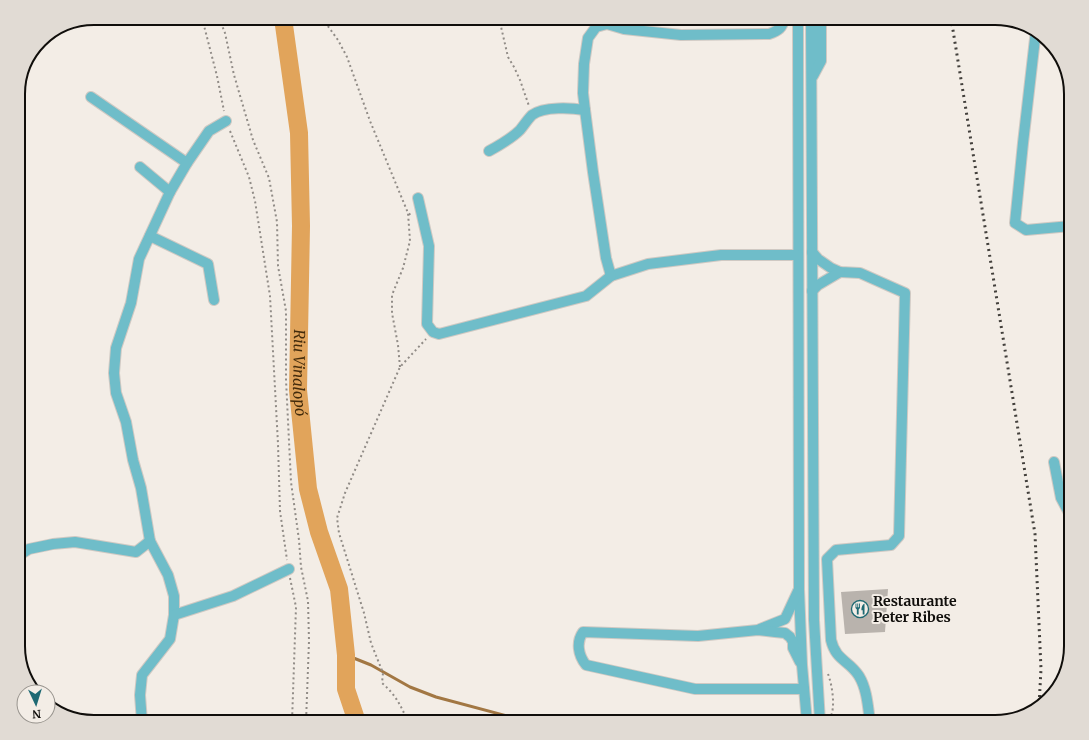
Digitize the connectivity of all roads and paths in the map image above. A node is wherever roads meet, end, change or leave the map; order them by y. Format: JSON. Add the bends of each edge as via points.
{"nodes":[{"id":1,"x":204,"y":25,"type":"edge"},
{"id":2,"x":222,"y":25,"type":"edge"},
{"id":3,"x":327,"y":25,"type":"edge"},
{"id":4,"x":500,"y":25,"type":"edge"},
{"id":5,"x":603,"y":25,"type":"edge"},
{"id":6,"x":610,"y":25,"type":"edge"},
{"id":7,"x":782,"y":25,"type":"edge"},
{"id":8,"x":798,"y":25,"type":"edge"},
{"id":9,"x":811,"y":25,"type":"edge"},
{"id":10,"x":820,"y":25,"type":"edge"},
{"id":11,"x":1035,"y":38,"type":"edge"},
{"id":12,"x":812,"y":80,"type":"junction"},
{"id":13,"x":91,"y":97,"type":"dead end"},
{"id":14,"x":585,"y":110,"type":"junction"},
{"id":15,"x":542,"y":111,"type":"junction"},
{"id":16,"x":226,"y":121,"type":"junction"},
{"id":17,"x":488,"y":151,"type":"dead end"},
{"id":18,"x":187,"y":163,"type":"junction"},
{"id":19,"x":140,"y":167,"type":"dead end"},
{"id":20,"x":170,"y":192,"type":"junction"},
{"id":21,"x":418,"y":198,"type":"dead end"},
{"id":22,"x":408,"y":214,"type":"junction"},
{"id":23,"x":424,"y":224,"type":"junction"},
{"id":24,"x":1064,"y":227,"type":"edge"},
{"id":25,"x":150,"y":236,"type":"junction"},
{"id":26,"x":812,"y":252,"type":"junction"},
{"id":27,"x":798,"y":256,"type":"junction"},
{"id":28,"x":840,"y":272,"type":"junction"},
{"id":29,"x":610,"y":276,"type":"junction"},
{"id":30,"x":812,"y":291,"type":"junction"},
{"id":31,"x":214,"y":300,"type":"dead end"},
{"id":32,"x":433,"y":332,"type":"junction"},
{"id":33,"x":400,"y":367,"type":"junction"},
{"id":34,"x":1054,"y":462,"type":"dead end"},
{"id":35,"x":1064,"y":502,"type":"edge"},
{"id":36,"x":150,"y":541,"type":"junction"},
{"id":37,"x":25,"y":552,"type":"edge"},
{"id":38,"x":289,"y":569,"type":"junction"},
{"id":39,"x":799,"y":589,"type":"junction"},
{"id":40,"x":174,"y":615,"type":"junction"},
{"id":41,"x":758,"y":630,"type":"junction"},
{"id":42,"x":802,"y":666,"type":"junction"},
{"id":43,"x":804,"y":689,"type":"junction"},
{"id":44,"x":141,"y":715,"type":"edge"},
{"id":45,"x":292,"y":715,"type":"edge"},
{"id":46,"x":306,"y":715,"type":"edge"},
{"id":47,"x":405,"y":715,"type":"edge"},
{"id":48,"x":806,"y":715,"type":"edge"},
{"id":49,"x":820,"y":715,"type":"edge"},
{"id":50,"x":869,"y":715,"type":"edge"}],
"edges":[{"from":1,"to":16,"type":"path"},
{"from":2,"to":46,"type":"path","via":[[253,140],[269,178],[277,222],[278,266],[286,312],[291,482],[308,601]]},
{"from":3,"to":22,"type":"path","via":[[347,57]]},
{"from":4,"to":15,"type":"path","via":[[508,57],[520,80],[528,106]]},
{"from":5,"to":14,"type":"street","via":[[596,27],[588,38],[584,64]]},
{"from":6,"to":7,"type":"street","via":[[624,29],[681,35],[769,34],[778,31]]},
{"from":8,"to":27,"type":"street"},
{"from":9,"to":12,"type":"street"},
{"from":10,"to":12,"type":"street","via":[[821,60]]},
{"from":11,"to":24,"type":"street","via":[[1022,143],[1016,223],[1026,230]]},
{"from":12,"to":26,"type":"street"},
{"from":13,"to":18,"type":"street"},
{"from":14,"to":15,"type":"street","via":[[573,108]]},
{"from":14,"to":29,"type":"street"},
{"from":15,"to":17,"type":"street","via":[[533,115],[509,139]]},
{"from":16,"to":18,"type":"street","via":[[209,131]]},
{"from":16,"to":38,"type":"path","via":[[249,177],[270,296],[280,511]]},
{"from":18,"to":20,"type":"street"},
{"from":19,"to":20,"type":"street"},
{"from":20,"to":25,"type":"street"},
{"from":21,"to":23,"type":"street"},
{"from":22,"to":23,"type":"path"},
{"from":22,"to":33,"type":"path","via":[[410,241],[392,295]]},
{"from":23,"to":32,"type":"street","via":[[429,246],[428,324]]},
{"from":25,"to":31,"type":"street","via":[[208,264]]},
{"from":25,"to":36,"type":"street","via":[[139,259],[131,303],[116,348],[114,373],[116,394],[126,422]]},
{"from":26,"to":28,"type":"street","via":[[818,259]]},
{"from":26,"to":30,"type":"street"},
{"from":27,"to":29,"type":"street","via":[[721,255],[648,264]]},
{"from":27,"to":39,"type":"street"},
{"from":28,"to":30,"type":"street","via":[[818,284]]},
{"from":28,"to":50,"type":"street","via":[[860,274],[905,293],[899,536],[891,545],[836,550],[827,559],[833,648],[860,677]]},
{"from":29,"to":32,"type":"street","via":[[586,296],[439,334]]},
{"from":30,"to":49,"type":"street","via":[[814,620]]},
{"from":32,"to":33,"type":"path"},
{"from":33,"to":47,"type":"path","via":[[345,493],[337,518],[339,533],[371,643],[383,674],[382,683],[400,703]]},
{"from":34,"to":35,"type":"street"},
{"from":36,"to":37,"type":"street","via":[[136,552],[75,542],[53,544]]},
{"from":36,"to":40,"type":"street","via":[[168,575],[174,596]]},
{"from":38,"to":40,"type":"street","via":[[233,596]]},
{"from":38,"to":45,"type":"path","via":[[296,607]]},
{"from":39,"to":41,"type":"street","via":[[785,619]]},
{"from":39,"to":42,"type":"street"},
{"from":40,"to":44,"type":"street","via":[[170,639],[142,675]]},
{"from":41,"to":42,"type":"street","via":[[785,633],[790,637]]},
{"from":41,"to":43,"type":"street","via":[[698,636],[583,632],[578,639],[580,658],[586,665],[695,689]]},
{"from":42,"to":43,"type":"street"},
{"from":43,"to":48,"type":"street"}]}
